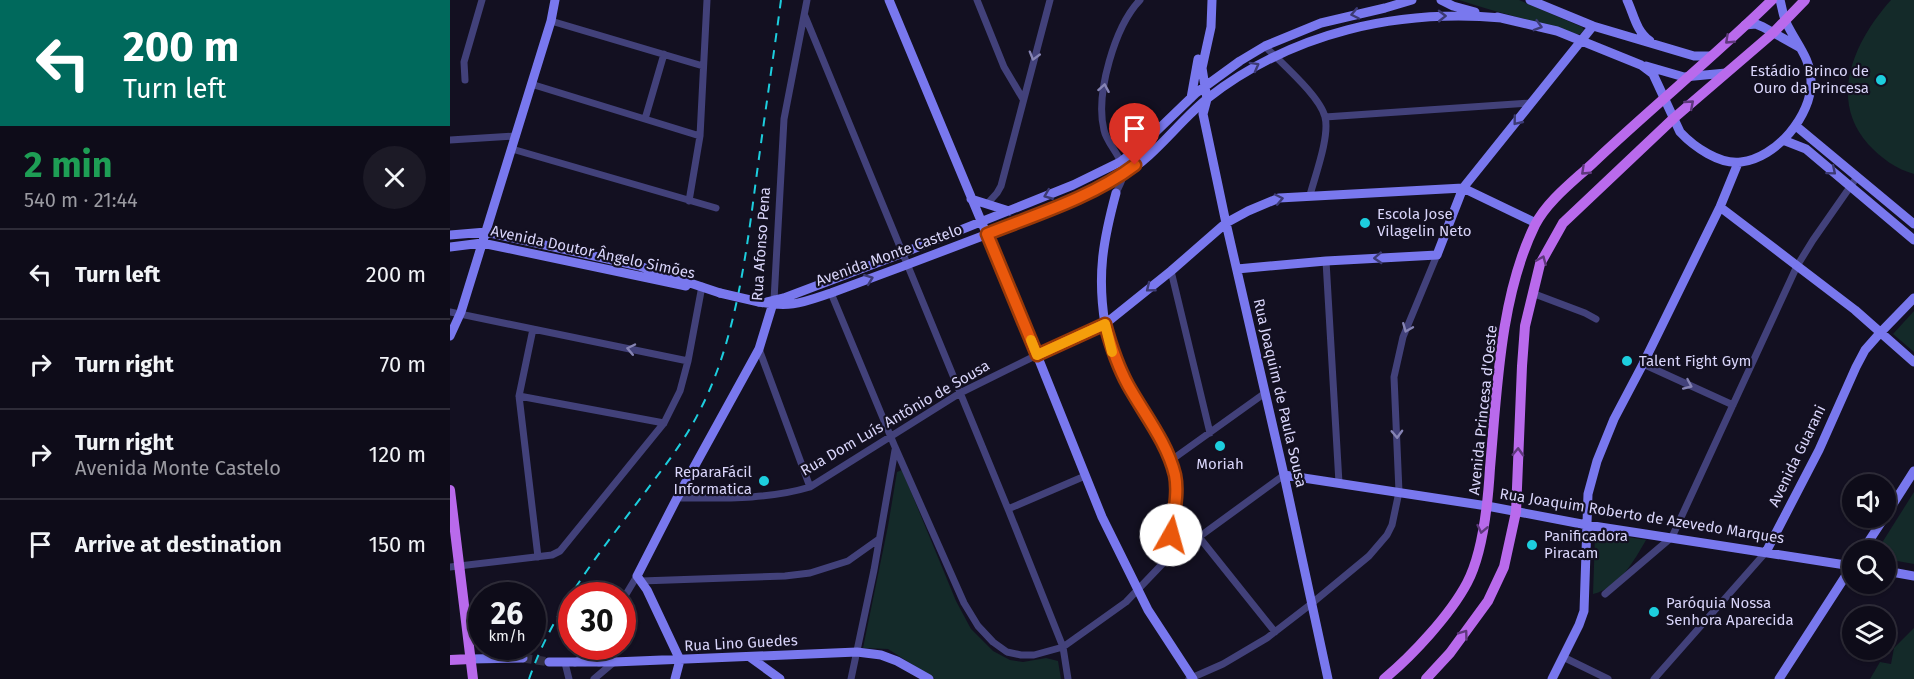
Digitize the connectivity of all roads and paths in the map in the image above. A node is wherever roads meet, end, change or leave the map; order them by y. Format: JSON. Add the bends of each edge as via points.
{"nodes":[{"id":1,"x":482,"y":0,"type":"edge"},
{"id":2,"x":555,"y":0,"type":"edge"},
{"id":3,"x":707,"y":0,"type":"edge"},
{"id":4,"x":807,"y":0,"type":"edge"},
{"id":5,"x":889,"y":0,"type":"edge"},
{"id":6,"x":977,"y":0,"type":"edge"},
{"id":7,"x":1050,"y":0,"type":"edge"},
{"id":8,"x":1140,"y":0,"type":"edge"},
{"id":9,"x":1207,"y":0,"type":"edge"},
{"id":10,"x":1212,"y":0,"type":"edge"},
{"id":11,"x":1441,"y":0,"type":"edge"},
{"id":12,"x":1531,"y":0,"type":"edge"},
{"id":13,"x":1627,"y":0,"type":"edge"},
{"id":14,"x":1773,"y":0,"type":"edge"},
{"id":15,"x":1805,"y":0,"type":"edge"},
{"id":16,"x":1408,"y":1,"type":"edge"},
{"id":17,"x":805,"y":16,"type":"junction"},
{"id":18,"x":1502,"y":18,"type":"junction"},
{"id":19,"x":1634,"y":18,"type":"junction"},
{"id":20,"x":551,"y":21,"type":"junction"},
{"id":21,"x":1785,"y":22,"type":"junction"},
{"id":22,"x":1745,"y":25,"type":"junction"},
{"id":23,"x":1593,"y":26,"type":"junction"},
{"id":24,"x":1616,"y":33,"type":"junction"},
{"id":25,"x":1773,"y":33,"type":"junction"},
{"id":26,"x":1581,"y":41,"type":"junction"},
{"id":27,"x":1652,"y":42,"type":"junction"},
{"id":28,"x":1265,"y":45,"type":"junction"},
{"id":29,"x":1802,"y":49,"type":"junction"},
{"id":30,"x":664,"y":54,"type":"junction"},
{"id":31,"x":1275,"y":56,"type":"junction"},
{"id":32,"x":1711,"y":56,"type":"junction"},
{"id":33,"x":1641,"y":64,"type":"junction"},
{"id":34,"x":703,"y":66,"type":"junction"},
{"id":35,"x":1727,"y":73,"type":"junction"},
{"id":36,"x":1688,"y":77,"type":"junction"},
{"id":37,"x":465,"y":80,"type":"dead end"},
{"id":38,"x":531,"y":84,"type":"junction"},
{"id":39,"x":1204,"y":87,"type":"junction"},
{"id":40,"x":1191,"y":98,"type":"junction"},
{"id":41,"x":1663,"y":98,"type":"junction"},
{"id":42,"x":1023,"y":99,"type":"junction"},
{"id":43,"x":1207,"y":99,"type":"junction"},
{"id":44,"x":1531,"y":104,"type":"junction"},
{"id":45,"x":1200,"y":111,"type":"junction"},
{"id":46,"x":1644,"y":116,"type":"junction"},
{"id":47,"x":1325,"y":117,"type":"junction"},
{"id":48,"x":1674,"y":118,"type":"junction"},
{"id":49,"x":645,"y":119,"type":"junction"},
{"id":50,"x":1796,"y":126,"type":"junction"},
{"id":51,"x":1659,"y":132,"type":"junction"},
{"id":52,"x":516,"y":136,"type":"junction"},
{"id":53,"x":700,"y":136,"type":"junction"},
{"id":54,"x":450,"y":140,"type":"edge"},
{"id":55,"x":1783,"y":140,"type":"junction"},
{"id":56,"x":512,"y":149,"type":"junction"},
{"id":57,"x":1120,"y":162,"type":"junction"},
{"id":58,"x":1738,"y":163,"type":"junction"},
{"id":59,"x":1123,"y":174,"type":"junction"},
{"id":60,"x":1857,"y":177,"type":"junction"},
{"id":61,"x":1851,"y":187,"type":"junction"},
{"id":62,"x":1463,"y":188,"type":"junction"},
{"id":63,"x":1116,"y":193,"type":"joint"},
{"id":64,"x":1310,"y":195,"type":"junction"},
{"id":65,"x":971,"y":199,"type":"junction"},
{"id":66,"x":689,"y":201,"type":"junction"},
{"id":67,"x":987,"y":204,"type":"junction"},
{"id":68,"x":1720,"y":207,"type":"junction"},
{"id":69,"x":716,"y":208,"type":"dead end"},
{"id":70,"x":1009,"y":211,"type":"junction"},
{"id":71,"x":981,"y":222,"type":"junction"},
{"id":72,"x":1226,"y":223,"type":"junction"},
{"id":73,"x":1536,"y":223,"type":"junction"},
{"id":74,"x":1914,"y":224,"type":"edge"},
{"id":75,"x":486,"y":232,"type":"junction"},
{"id":76,"x":987,"y":234,"type":"junction"},
{"id":77,"x":450,"y":236,"type":"edge"},
{"id":78,"x":1914,"y":240,"type":"edge"},
{"id":79,"x":482,"y":243,"type":"junction"},
{"id":80,"x":450,"y":247,"type":"edge"},
{"id":81,"x":903,"y":253,"type":"junction"},
{"id":82,"x":1437,"y":255,"type":"junction"},
{"id":83,"x":1326,"y":261,"type":"junction"},
{"id":84,"x":907,"y":265,"type":"junction"},
{"id":85,"x":1797,"y":266,"type":"junction"},
{"id":86,"x":1236,"y":269,"type":"junction"},
{"id":87,"x":1171,"y":271,"type":"junction"},
{"id":88,"x":701,"y":288,"type":"junction"},
{"id":89,"x":716,"y":292,"type":"joint"},
{"id":90,"x":831,"y":293,"type":"junction"},
{"id":91,"x":1532,"y":293,"type":"junction"},
{"id":92,"x":1914,"y":298,"type":"edge"},
{"id":93,"x":767,"y":302,"type":"junction"},
{"id":94,"x":455,"y":313,"type":"edge"},
{"id":95,"x":1596,"y":319,"type":"dead end"},
{"id":96,"x":1105,"y":324,"type":"junction"},
{"id":97,"x":533,"y":329,"type":"junction"},
{"id":98,"x":1880,"y":333,"type":"junction"},
{"id":99,"x":450,"y":336,"type":"edge"},
{"id":100,"x":759,"y":349,"type":"junction"},
{"id":101,"x":1037,"y":355,"type":"junction"},
{"id":102,"x":688,"y":361,"type":"junction"},
{"id":103,"x":1914,"y":362,"type":"edge"},
{"id":104,"x":1643,"y":364,"type":"junction"},
{"id":105,"x":960,"y":393,"type":"junction"},
{"id":106,"x":1265,"y":393,"type":"junction"},
{"id":107,"x":519,"y":396,"type":"junction"},
{"id":108,"x":1733,"y":405,"type":"junction"},
{"id":109,"x":664,"y":423,"type":"junction"},
{"id":110,"x":1210,"y":433,"type":"junction"},
{"id":111,"x":891,"y":437,"type":"junction"},
{"id":112,"x":896,"y":447,"type":"junction"},
{"id":113,"x":1170,"y":461,"type":"junction"},
{"id":114,"x":1914,"y":471,"type":"edge"},
{"id":115,"x":1284,"y":475,"type":"junction"},
{"id":116,"x":1085,"y":476,"type":"junction"},
{"id":117,"x":1339,"y":483,"type":"junction"},
{"id":118,"x":810,"y":487,"type":"junction"},
{"id":119,"x":450,"y":490,"type":"edge"},
{"id":120,"x":1399,"y":492,"type":"junction"},
{"id":121,"x":677,"y":498,"type":"junction"},
{"id":122,"x":1896,"y":499,"type":"edge"},
{"id":123,"x":1487,"y":506,"type":"junction"},
{"id":124,"x":1008,"y":509,"type":"junction"},
{"id":125,"x":1516,"y":512,"type":"junction"},
{"id":126,"x":1587,"y":525,"type":"junction"},
{"id":127,"x":1199,"y":537,"type":"junction"},
{"id":128,"x":1672,"y":537,"type":"junction"},
{"id":129,"x":879,"y":539,"type":"junction"},
{"id":130,"x":1766,"y":552,"type":"junction"},
{"id":131,"x":538,"y":557,"type":"junction"},
{"id":132,"x":1169,"y":557,"type":"junction"},
{"id":133,"x":1842,"y":564,"type":"edge"},
{"id":134,"x":454,"y":566,"type":"edge"},
{"id":135,"x":1896,"y":573,"type":"edge"},
{"id":136,"x":1914,"y":576,"type":"edge"},
{"id":137,"x":639,"y":579,"type":"junction"},
{"id":138,"x":1842,"y":581,"type":"edge"},
{"id":139,"x":636,"y":583,"type":"edge"},
{"id":140,"x":1137,"y":590,"type":"junction"},
{"id":141,"x":1605,"y":594,"type":"dead end"},
{"id":142,"x":1311,"y":604,"type":"junction"},
{"id":143,"x":1275,"y":632,"type":"junction"},
{"id":144,"x":468,"y":643,"type":"edge"},
{"id":145,"x":1063,"y":647,"type":"junction"},
{"id":146,"x":857,"y":652,"type":"junction"},
{"id":147,"x":789,"y":656,"type":"junction"},
{"id":148,"x":750,"y":657,"type":"junction"},
{"id":149,"x":1563,"y":657,"type":"junction"},
{"id":150,"x":468,"y":659,"type":"edge"},
{"id":151,"x":450,"y":660,"type":"edge"},
{"id":152,"x":471,"y":660,"type":"edge"},
{"id":153,"x":574,"y":660,"type":"edge"},
{"id":154,"x":680,"y":660,"type":"junction"},
{"id":155,"x":549,"y":662,"type":"tunnel mouth"},
{"id":156,"x":614,"y":662,"type":"junction"},
{"id":157,"x":570,"y":663,"type":"junction"},
{"id":158,"x":599,"y":663,"type":"joint"},
{"id":159,"x":777,"y":677,"type":"edge"},
{"id":160,"x":473,"y":679,"type":"edge"},
{"id":161,"x":569,"y":679,"type":"edge"},
{"id":162,"x":594,"y":679,"type":"edge"},
{"id":163,"x":675,"y":679,"type":"edge"},
{"id":164,"x":851,"y":679,"type":"edge"},
{"id":165,"x":929,"y":679,"type":"edge"},
{"id":166,"x":1068,"y":679,"type":"edge"},
{"id":167,"x":1191,"y":679,"type":"edge"},
{"id":168,"x":1328,"y":679,"type":"edge"},
{"id":169,"x":1384,"y":679,"type":"edge"},
{"id":170,"x":1426,"y":679,"type":"edge"},
{"id":171,"x":1552,"y":679,"type":"edge"},
{"id":172,"x":1608,"y":679,"type":"edge"},
{"id":173,"x":1654,"y":679,"type":"edge"},
{"id":174,"x":1779,"y":679,"type":"edge"}],
"edges":[{"from":1,"to":37,"type":"street","via":[[464,62]]},
{"from":2,"to":20,"type":"main road"},
{"from":3,"to":34,"type":"street"},
{"from":4,"to":17,"type":"street","name":"Rua Afonso Pena"},
{"from":5,"to":65,"type":"main road"},
{"from":6,"to":42,"type":"street","via":[[1004,67]]},
{"from":7,"to":42,"type":"street","one_way":true},
{"from":57,"to":8,"type":"street","one_way":true,"via":[[1106,140],[1101,115],[1103,97],[1118,35]]},
{"from":9,"to":40,"type":"main road"},
{"from":10,"to":39,"type":"main road","via":[[1202,68]]},
{"from":11,"to":18,"type":"main road"},
{"from":12,"to":23,"type":"main road"},
{"from":13,"to":19,"type":"main road"},
{"from":14,"to":21,"type":"main road"},
{"from":14,"to":22,"type":"main road","name":"Avenida Princesa d'Oeste"},
{"from":15,"to":21,"type":"main road"},
{"from":16,"to":28,"type":"main road","name":"Avenida Monte Castelo","one_way":true,"via":[[1321,23]]},
{"from":17,"to":81,"type":"street"},
{"from":17,"to":93,"type":"street","name":"Rua Afonso Pena","via":[[784,119]]},
{"from":18,"to":26,"type":"main road","one_way":true},
{"from":31,"to":18,"type":"main road","name":"Avenida Monte Castelo","one_way":true,"via":[[1329,34],[1387,21],[1436,15]]},
{"from":19,"to":24,"type":"main road","via":[[1627,30]]},
{"from":19,"to":27,"type":"main road","via":[[1644,37]]},
{"from":20,"to":30,"type":"street"},
{"from":20,"to":38,"type":"main road"},
{"from":21,"to":25,"type":"main road"},
{"from":21,"to":29,"type":"main road"},
{"from":22,"to":25,"type":"main road","via":[[1756,24]]},
{"from":22,"to":32,"type":"main road","name":"Avenida Princesa d'Oeste","one_way":true},
{"from":23,"to":24,"type":"main road"},
{"from":23,"to":26,"type":"main road"},
{"from":24,"to":27,"type":"main road"},
{"from":25,"to":29,"type":"main road"},
{"from":25,"to":35,"type":"main road"},
{"from":26,"to":33,"type":"main road"},
{"from":26,"to":44,"type":"main road"},
{"from":27,"to":32,"type":"main road","via":[[1694,56]]},
{"from":28,"to":31,"type":"street"},
{"from":28,"to":39,"type":"main road","name":"Avenida Monte Castelo"},
{"from":29,"to":50,"type":"main road","via":[[1811,81],[1809,99]]},
{"from":30,"to":34,"type":"street"},
{"from":30,"to":49,"type":"street"},
{"from":43,"to":31,"type":"main road","name":"Avenida Monte Castelo","one_way":true,"via":[[1242,73]]},
{"from":31,"to":47,"type":"street","via":[[1313,96]]},
{"from":32,"to":36,"type":"main road","name":"Avenida Princesa d'Oeste"},
{"from":33,"to":36,"type":"main road"},
{"from":33,"to":41,"type":"main road","via":[[1653,75]]},
{"from":34,"to":53,"type":"street"},
{"from":35,"to":36,"type":"main road"},
{"from":48,"to":35,"type":"main road","one_way":true},
{"from":36,"to":41,"type":"main road","name":"Avenida Princesa d'Oeste"},
{"from":38,"to":49,"type":"street"},
{"from":38,"to":52,"type":"main road"},
{"from":39,"to":40,"type":"main road","name":"Avenida Monte Castelo"},
{"from":39,"to":43,"type":"main road"},
{"from":40,"to":45,"type":"main road","name":"Rua Joaquim de Paula Sousa"},
{"from":40,"to":57,"type":"main road","name":"Avenida Monte Castelo"},
{"from":41,"to":46,"type":"main road","name":"Avenida Princesa d'Oeste"},
{"from":41,"to":48,"type":"main road"},
{"from":42,"to":67,"type":"street","via":[[1000,186]]},
{"from":43,"to":45,"type":"main road","name":"Avenida Monte Castelo"},
{"from":44,"to":47,"type":"street"},
{"from":44,"to":62,"type":"main road","one_way":true},
{"from":45,"to":59,"type":"main road","name":"Avenida Monte Castelo"},
{"from":45,"to":72,"type":"main road","name":"Rua Joaquim de Paula Sousa"},
{"from":46,"to":51,"type":"main road","via":[[1657,123]]},
{"from":46,"to":73,"type":"main road","name":"Avenida Princesa d'Oeste","one_way":true,"via":[[1546,208]]},
{"from":47,"to":64,"type":"street","via":[[1323,147]]},
{"from":48,"to":51,"type":"main road"},
{"from":48,"to":58,"type":"main road","via":[[1680,132],[1695,146]]},
{"from":49,"to":53,"type":"street"},
{"from":50,"to":55,"type":"main road"},
{"from":50,"to":60,"type":"main road"},
{"from":91,"to":51,"type":"main road","one_way":true,"via":[[1540,264],[1563,223]]},
{"from":52,"to":54,"type":"street"},
{"from":52,"to":56,"type":"main road"},
{"from":53,"to":66,"type":"street"},
{"from":55,"to":58,"type":"main road","via":[[1765,153]]},
{"from":55,"to":61,"type":"main road","one_way":true,"via":[[1806,149]]},
{"from":56,"to":66,"type":"street"},
{"from":56,"to":75,"type":"main road"},
{"from":57,"to":59,"type":"street"},
{"from":57,"to":70,"type":"main road","name":"Avenida Monte Castelo","one_way":true},
{"from":58,"to":68,"type":"main road"},
{"from":59,"to":63,"type":"street"},
{"from":59,"to":76,"type":"main road","name":"Avenida Monte Castelo","via":[[1068,202]]},
{"from":60,"to":61,"type":"street"},
{"from":60,"to":74,"type":"main road"},
{"from":61,"to":78,"type":"main road"},
{"from":61,"to":85,"type":"street"},
{"from":62,"to":64,"type":"main road","name":"Rua Dom Luís Antônio de Sousa"},
{"from":62,"to":73,"type":"main road","name":"Rua Dom Luís Antônio de Sousa"},
{"from":62,"to":82,"type":"main road"},
{"from":63,"to":96,"type":"main road","via":[[1102,258]]},
{"from":72,"to":64,"type":"main road","name":"Rua Dom Luís Antônio de Sousa","one_way":true,"via":[[1266,202]]},
{"from":65,"to":67,"type":"main road"},
{"from":65,"to":71,"type":"main road"},
{"from":66,"to":69,"type":"street"},
{"from":67,"to":70,"type":"main road"},
{"from":68,"to":85,"type":"main road"},
{"from":68,"to":104,"type":"main road"},
{"from":70,"to":71,"type":"main road","name":"Avenida Monte Castelo"},
{"from":71,"to":76,"type":"main road"},
{"from":71,"to":81,"type":"main road","name":"Avenida Monte Castelo"},
{"from":72,"to":86,"type":"main road","name":"Rua Joaquim de Paula Sousa"},
{"from":72,"to":87,"type":"main road","name":"Rua Dom Luís Antônio de Sousa"},
{"from":73,"to":123,"type":"main road","name":"Avenida Princesa d'Oeste","via":[[1517,271],[1502,348]]},
{"from":75,"to":77,"type":"main road","name":"Avenida Doutor Ângelo Simões"},
{"from":75,"to":79,"type":"main road"},
{"from":75,"to":88,"type":"main road","name":"Avenida Doutor Ângelo Simões","via":[[639,266]]},
{"from":76,"to":84,"type":"main road","name":"Avenida Monte Castelo"},
{"from":76,"to":101,"type":"main road"},
{"from":79,"to":80,"type":"main road","name":"Avenida Doutor Ângelo Simões"},
{"from":79,"to":88,"type":"main road","name":"Avenida Doutor Ângelo Simões"},
{"from":79,"to":94,"type":"main road"},
{"from":81,"to":84,"type":"street"},
{"from":81,"to":93,"type":"main road","name":"Avenida Monte Castelo"},
{"from":82,"to":83,"type":"main road","one_way":true},
{"from":82,"to":120,"type":"street","one_way":true,"via":[[1403,337],[1394,377]]},
{"from":83,"to":86,"type":"main road"},
{"from":83,"to":117,"type":"street"},
{"from":90,"to":84,"type":"main road","name":"Avenida Monte Castelo","one_way":true},
{"from":84,"to":105,"type":"street"},
{"from":85,"to":98,"type":"main road"},
{"from":85,"to":108,"type":"street"},
{"from":86,"to":106,"type":"main road","name":"Rua Joaquim de Paula Sousa"},
{"from":87,"to":96,"type":"main road","name":"Rua Dom Luís Antônio de Sousa","one_way":true},
{"from":87,"to":110,"type":"street"},
{"from":88,"to":89,"type":"main road","name":"Avenida Doutor Ângelo Simões"},
{"from":88,"to":102,"type":"street"},
{"from":89,"to":93,"type":"main road","name":"Avenida Monte Castelo","bridge":true},
{"from":90,"to":93,"type":"main road","name":"Avenida Monte Castelo","via":[[784,306]]},
{"from":90,"to":111,"type":"street"},
{"from":91,"to":95,"type":"street"},
{"from":125,"to":91,"type":"main road","one_way":true,"via":[[1522,366]]},
{"from":92,"to":98,"type":"main road","name":"Avenida Guarani"},
{"from":93,"to":100,"type":"main road","name":"Rua Afonso Pena"},
{"from":94,"to":97,"type":"street"},
{"from":94,"to":99,"type":"main road"},
{"from":96,"to":101,"type":"main road","name":"Rua Dom Luís Antônio de Sousa"},
{"from":96,"to":113,"type":"street","via":[[1114,356]]},
{"from":102,"to":97,"type":"street","one_way":true},
{"from":97,"to":107,"type":"street"},
{"from":98,"to":103,"type":"main road"},
{"from":98,"to":130,"type":"main road","name":"Avenida Guarani","via":[[1856,367],[1819,450]]},
{"from":100,"to":118,"type":"street"},
{"from":100,"to":121,"type":"main road","name":"Rua Afonso Pena"},
{"from":101,"to":105,"type":"street","name":"Rua Dom Luís Antônio de Sousa"},
{"from":101,"to":116,"type":"main road"},
{"from":102,"to":109,"type":"street","via":[[680,391]]},
{"from":104,"to":108,"type":"street","one_way":true},
{"from":104,"to":126,"type":"main road","via":[[1597,461],[1588,494]]},
{"from":105,"to":111,"type":"street","name":"Rua Dom Luís Antônio de Sousa"},
{"from":105,"to":124,"type":"street"},
{"from":106,"to":110,"type":"street"},
{"from":106,"to":115,"type":"main road","name":"Rua Joaquim de Paula Sousa"},
{"from":107,"to":109,"type":"street"},
{"from":107,"to":131,"type":"street"},
{"from":108,"to":128,"type":"street"},
{"from":109,"to":131,"type":"street","via":[[555,554]]},
{"from":110,"to":113,"type":"street"},
{"from":111,"to":112,"type":"street"},
{"from":111,"to":118,"type":"street","name":"Rua Dom Luís Antônio de Sousa"},
{"from":112,"to":129,"type":"street"},
{"from":112,"to":145,"type":"street","via":[[964,603],[978,626],[1008,652],[1034,655]]},
{"from":113,"to":132,"type":"street","via":[[1176,491]]},
{"from":114,"to":122,"type":"main road"},
{"from":115,"to":117,"type":"main road","name":"Rua Joaquim Roberto de Azevedo Marques"},
{"from":115,"to":127,"type":"street"},
{"from":115,"to":142,"type":"main road","name":"Rua Joaquim de Paula Sousa"},
{"from":116,"to":124,"type":"street"},
{"from":116,"to":140,"type":"main road"},
{"from":117,"to":120,"type":"main road","name":"Rua Joaquim Roberto de Azevedo Marques"},
{"from":118,"to":121,"type":"street","name":"Rua Dom Luís Antônio de Sousa","via":[[789,494]]},
{"from":119,"to":134,"type":"main road"},
{"from":120,"to":123,"type":"main road","name":"Rua Joaquim Roberto de Azevedo Marques"},
{"from":120,"to":142,"type":"street","via":[[1392,525],[1379,546]]},
{"from":121,"to":137,"type":"main road","name":"Rua Afonso Pena"},
{"from":123,"to":125,"type":"main road","name":"Rua Joaquim Roberto de Azevedo Marques"},
{"from":123,"to":169,"type":"main road","name":"Avenida Princesa d'Oeste","one_way":true,"via":[[1474,568],[1466,584],[1424,640]]},
{"from":124,"to":145,"type":"street"},
{"from":125,"to":126,"type":"main road","name":"Rua Joaquim Roberto de Azevedo Marques"},
{"from":170,"to":125,"type":"main road","one_way":true,"via":[[1488,601],[1504,567]]},
{"from":126,"to":128,"type":"main road","name":"Rua Joaquim Roberto de Azevedo Marques"},
{"from":126,"to":149,"type":"main road","via":[[1584,611]]},
{"from":127,"to":132,"type":"street"},
{"from":127,"to":143,"type":"street"},
{"from":128,"to":130,"type":"main road","name":"Rua Joaquim Roberto de Azevedo Marques"},
{"from":128,"to":141,"type":"street"},
{"from":129,"to":137,"type":"street","via":[[848,561],[810,573]]},
{"from":129,"to":146,"type":"street"},
{"from":130,"to":133,"type":"main road","name":"Rua Joaquim Roberto de Azevedo Marques"},
{"from":130,"to":173,"type":"street","name":"Avenida Guarani"},
{"from":131,"to":134,"type":"street"},
{"from":132,"to":140,"type":"street"},
{"from":134,"to":144,"type":"main road"},
{"from":135,"to":136,"type":"main road"},
{"from":137,"to":139,"type":"street","name":"Rua Afonso Pena"},
{"from":137,"to":154,"type":"main road"},
{"from":138,"to":174,"type":"main road"},
{"from":140,"to":145,"type":"street"},
{"from":140,"to":167,"type":"main road"},
{"from":142,"to":143,"type":"street"},
{"from":142,"to":168,"type":"main road","name":"Rua Joaquim de Paula Sousa"},
{"from":143,"to":167,"type":"street"},
{"from":145,"to":166,"type":"street"},
{"from":146,"to":147,"type":"main road","name":"Rua Lino Guedes"},
{"from":146,"to":164,"type":"street"},
{"from":146,"to":165,"type":"main road","name":"Rua Lino Guedes","via":[[897,661]]},
{"from":147,"to":148,"type":"main road","name":"Rua Lino Guedes"},
{"from":147,"to":159,"type":"main road","via":[[773,669]]},
{"from":148,"to":154,"type":"main road","name":"Rua Lino Guedes"},
{"from":148,"to":159,"type":"main road"},
{"from":149,"to":171,"type":"main road"},
{"from":149,"to":172,"type":"street"},
{"from":150,"to":151,"type":"main road"},
{"from":152,"to":160,"type":"main road"},
{"from":153,"to":157,"type":"street"},
{"from":154,"to":156,"type":"main road","name":"Rua Lino Guedes"},
{"from":154,"to":163,"type":"main road"},
{"from":155,"to":157,"type":"main road","name":"Rua Lino Guedes"},
{"from":156,"to":158,"type":"main road","name":"Rua Lino Guedes"},
{"from":156,"to":162,"type":"street"},
{"from":157,"to":158,"type":"main road","name":"Rua Lino Guedes"},
{"from":157,"to":161,"type":"street"}]}
